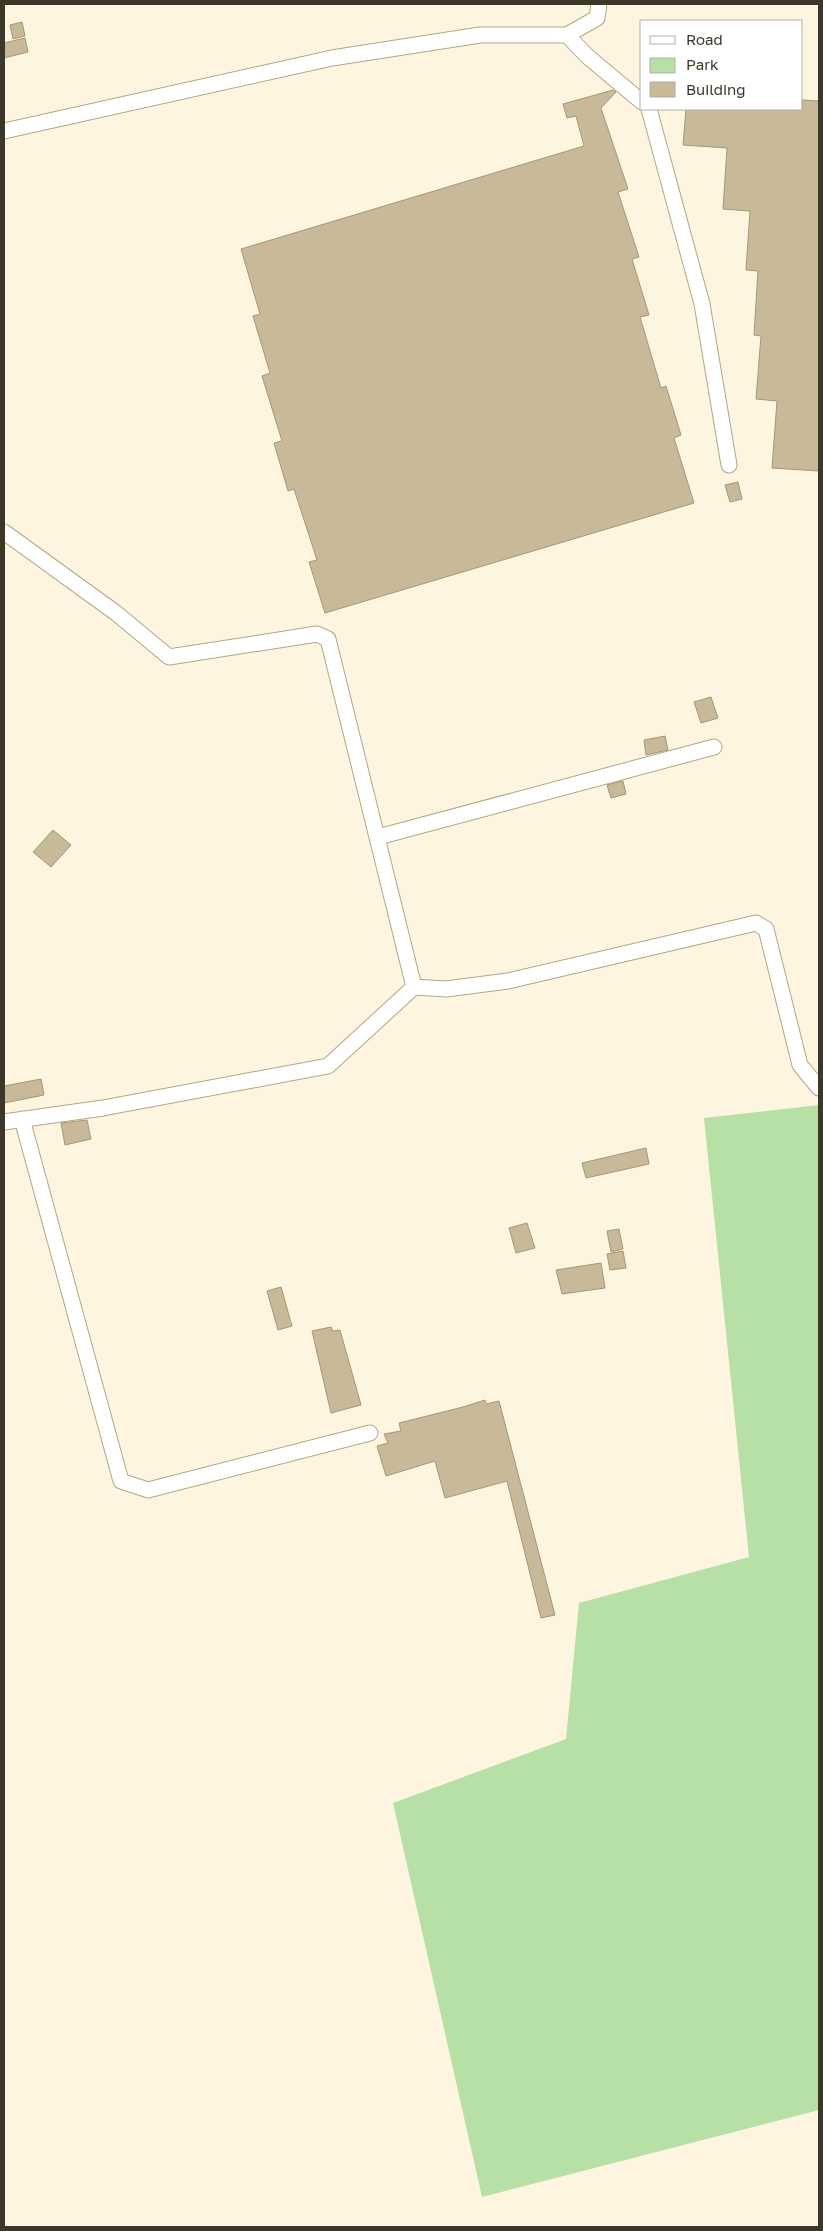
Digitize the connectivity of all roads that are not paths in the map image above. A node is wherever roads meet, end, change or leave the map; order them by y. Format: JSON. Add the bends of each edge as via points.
{"nodes":[{"id":1,"x":599,"y":4,"type":"edge"},
{"id":2,"x":566,"y":35,"type":"junction"},
{"id":3,"x":640,"y":100,"type":"edge"},
{"id":4,"x":650,"y":110,"type":"edge"},
{"id":5,"x":4,"y":131,"type":"edge"},
{"id":6,"x":728,"y":465,"type":"dead end"},
{"id":7,"x":4,"y":532,"type":"edge"},
{"id":8,"x":714,"y":747,"type":"dead end"},
{"id":9,"x":378,"y":837,"type":"junction"},
{"id":10,"x":414,"y":987,"type":"junction"},
{"id":11,"x":819,"y":1088,"type":"edge"},
{"id":12,"x":22,"y":1119,"type":"junction"},
{"id":13,"x":4,"y":1122,"type":"edge"},
{"id":14,"x":370,"y":1433,"type":"dead end"}],
"edges":[{"from":1,"to":2,"type":"street","via":[[597,18]]},
{"from":2,"to":3,"type":"street"},
{"from":2,"to":5,"type":"street","via":[[480,34],[332,58]]},
{"from":4,"to":6,"type":"street","via":[[702,304]]},
{"from":7,"to":9,"type":"street","via":[[169,657],[317,634],[328,639]]},
{"from":8,"to":9,"type":"street"},
{"from":9,"to":10,"type":"street"},
{"from":10,"to":11,"type":"street","via":[[446,989],[508,980],[756,923],[766,929],[800,1065]]},
{"from":10,"to":12,"type":"street","via":[[328,1066],[104,1108]]},
{"from":12,"to":13,"type":"street"},
{"from":12,"to":14,"type":"street","via":[[121,1482],[148,1490]]}]}
